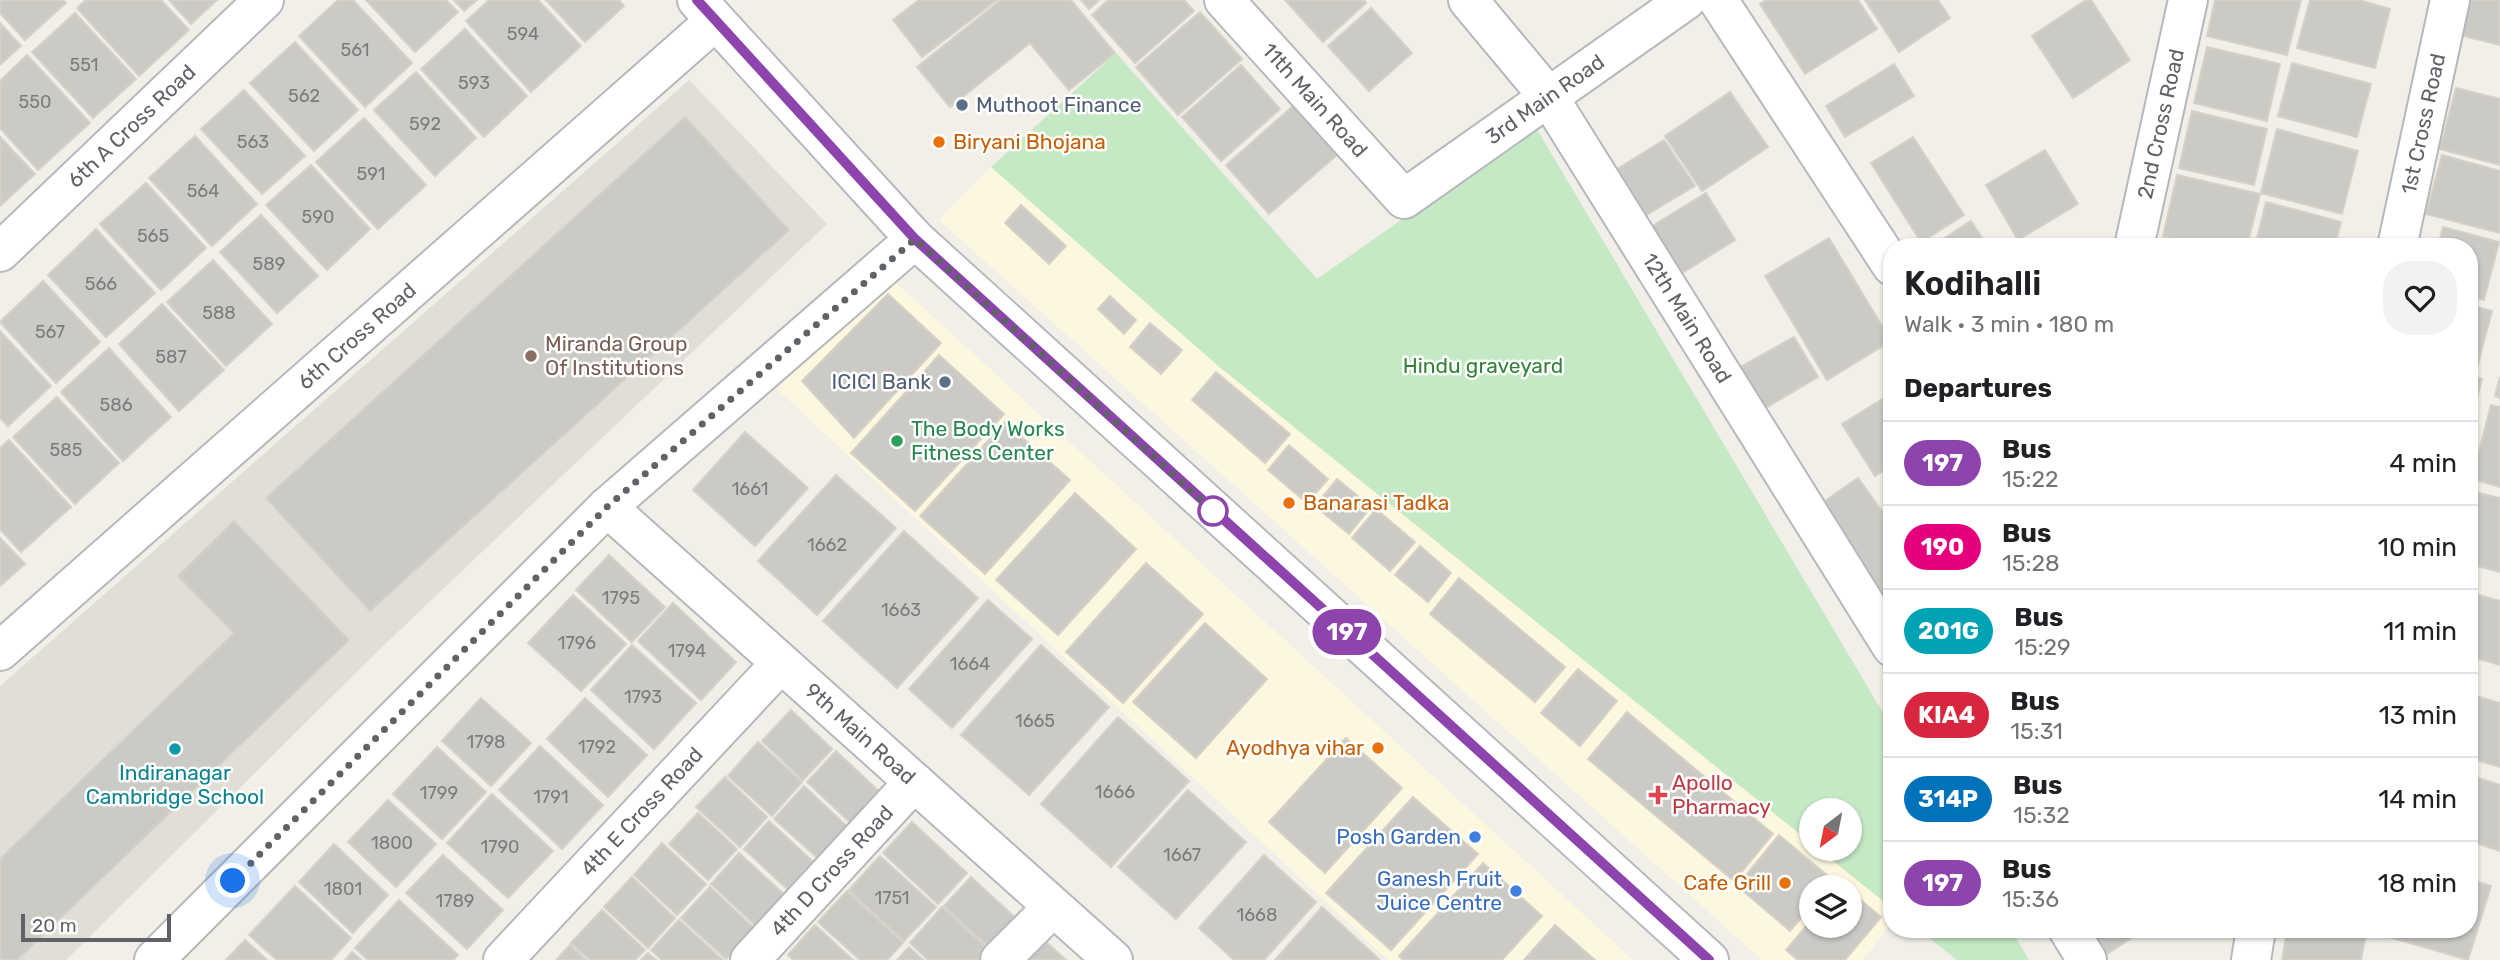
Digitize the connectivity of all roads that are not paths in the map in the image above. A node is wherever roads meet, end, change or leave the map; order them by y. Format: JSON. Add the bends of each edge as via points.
{"nodes":[{"id":1,"x":264,"y":0,"type":"edge"},
{"id":2,"x":1224,"y":0,"type":"edge"},
{"id":3,"x":1468,"y":0,"type":"edge"},
{"id":4,"x":1686,"y":0,"type":"edge"},
{"id":5,"x":1718,"y":0,"type":"edge"},
{"id":6,"x":2188,"y":0,"type":"edge"},
{"id":7,"x":2450,"y":0,"type":"edge"},
{"id":8,"x":706,"y":11,"type":"edge"},
{"id":9,"x":1548,"y":96,"type":"junction"},
{"id":10,"x":1404,"y":199,"type":"joint"},
{"id":11,"x":2136,"y":238,"type":"edge"},
{"id":12,"x":2399,"y":238,"type":"edge"},
{"id":13,"x":915,"y":239,"type":"junction"},
{"id":14,"x":0,"y":252,"type":"edge"},
{"id":15,"x":1883,"y":252,"type":"edge"},
{"id":16,"x":607,"y":507,"type":"junction"},
{"id":17,"x":1883,"y":633,"type":"edge"},
{"id":18,"x":0,"y":651,"type":"edge"},
{"id":19,"x":781,"y":663,"type":"junction"},
{"id":20,"x":914,"y":782,"type":"junction"},
{"id":21,"x":1053,"y":907,"type":"junction"},
{"id":22,"x":2074,"y":938,"type":"edge"},
{"id":23,"x":2255,"y":938,"type":"edge"},
{"id":24,"x":154,"y":960,"type":"edge"},
{"id":25,"x":503,"y":960,"type":"edge"},
{"id":26,"x":750,"y":960,"type":"edge"},
{"id":27,"x":1000,"y":960,"type":"edge"},
{"id":28,"x":1113,"y":960,"type":"edge"},
{"id":29,"x":1709,"y":960,"type":"edge"},
{"id":30,"x":2087,"y":960,"type":"edge"},
{"id":31,"x":2251,"y":960,"type":"edge"}],
"edges":[{"from":1,"to":14,"type":"street","name":"6th A Cross Road"},
{"from":2,"to":10,"type":"street","name":"11th Main Road"},
{"from":3,"to":9,"type":"street","name":"12th Main Road"},
{"from":4,"to":9,"type":"street","name":"3rd Main Road"},
{"from":5,"to":15,"type":"street"},
{"from":6,"to":11,"type":"street","name":"2nd Cross Road"},
{"from":7,"to":12,"type":"street","name":"1st Cross Road"},
{"from":8,"to":13,"type":"street"},
{"from":8,"to":18,"type":"street","name":"6th Cross Road"},
{"from":9,"to":10,"type":"street","name":"3rd Main Road"},
{"from":9,"to":17,"type":"street","name":"12th Main Road"},
{"from":13,"to":16,"type":"street"},
{"from":13,"to":29,"type":"street"},
{"from":16,"to":19,"type":"street","name":"9th Main Road"},
{"from":16,"to":24,"type":"street"},
{"from":19,"to":20,"type":"street","name":"9th Main Road"},
{"from":19,"to":25,"type":"street","name":"4th E Cross Road"},
{"from":20,"to":21,"type":"street","name":"9th Main Road"},
{"from":20,"to":26,"type":"street","name":"4th D Cross Road"},
{"from":21,"to":27,"type":"street"},
{"from":21,"to":28,"type":"street","name":"9th Main Road"},
{"from":22,"to":30,"type":"street"},
{"from":23,"to":31,"type":"street"}]}
